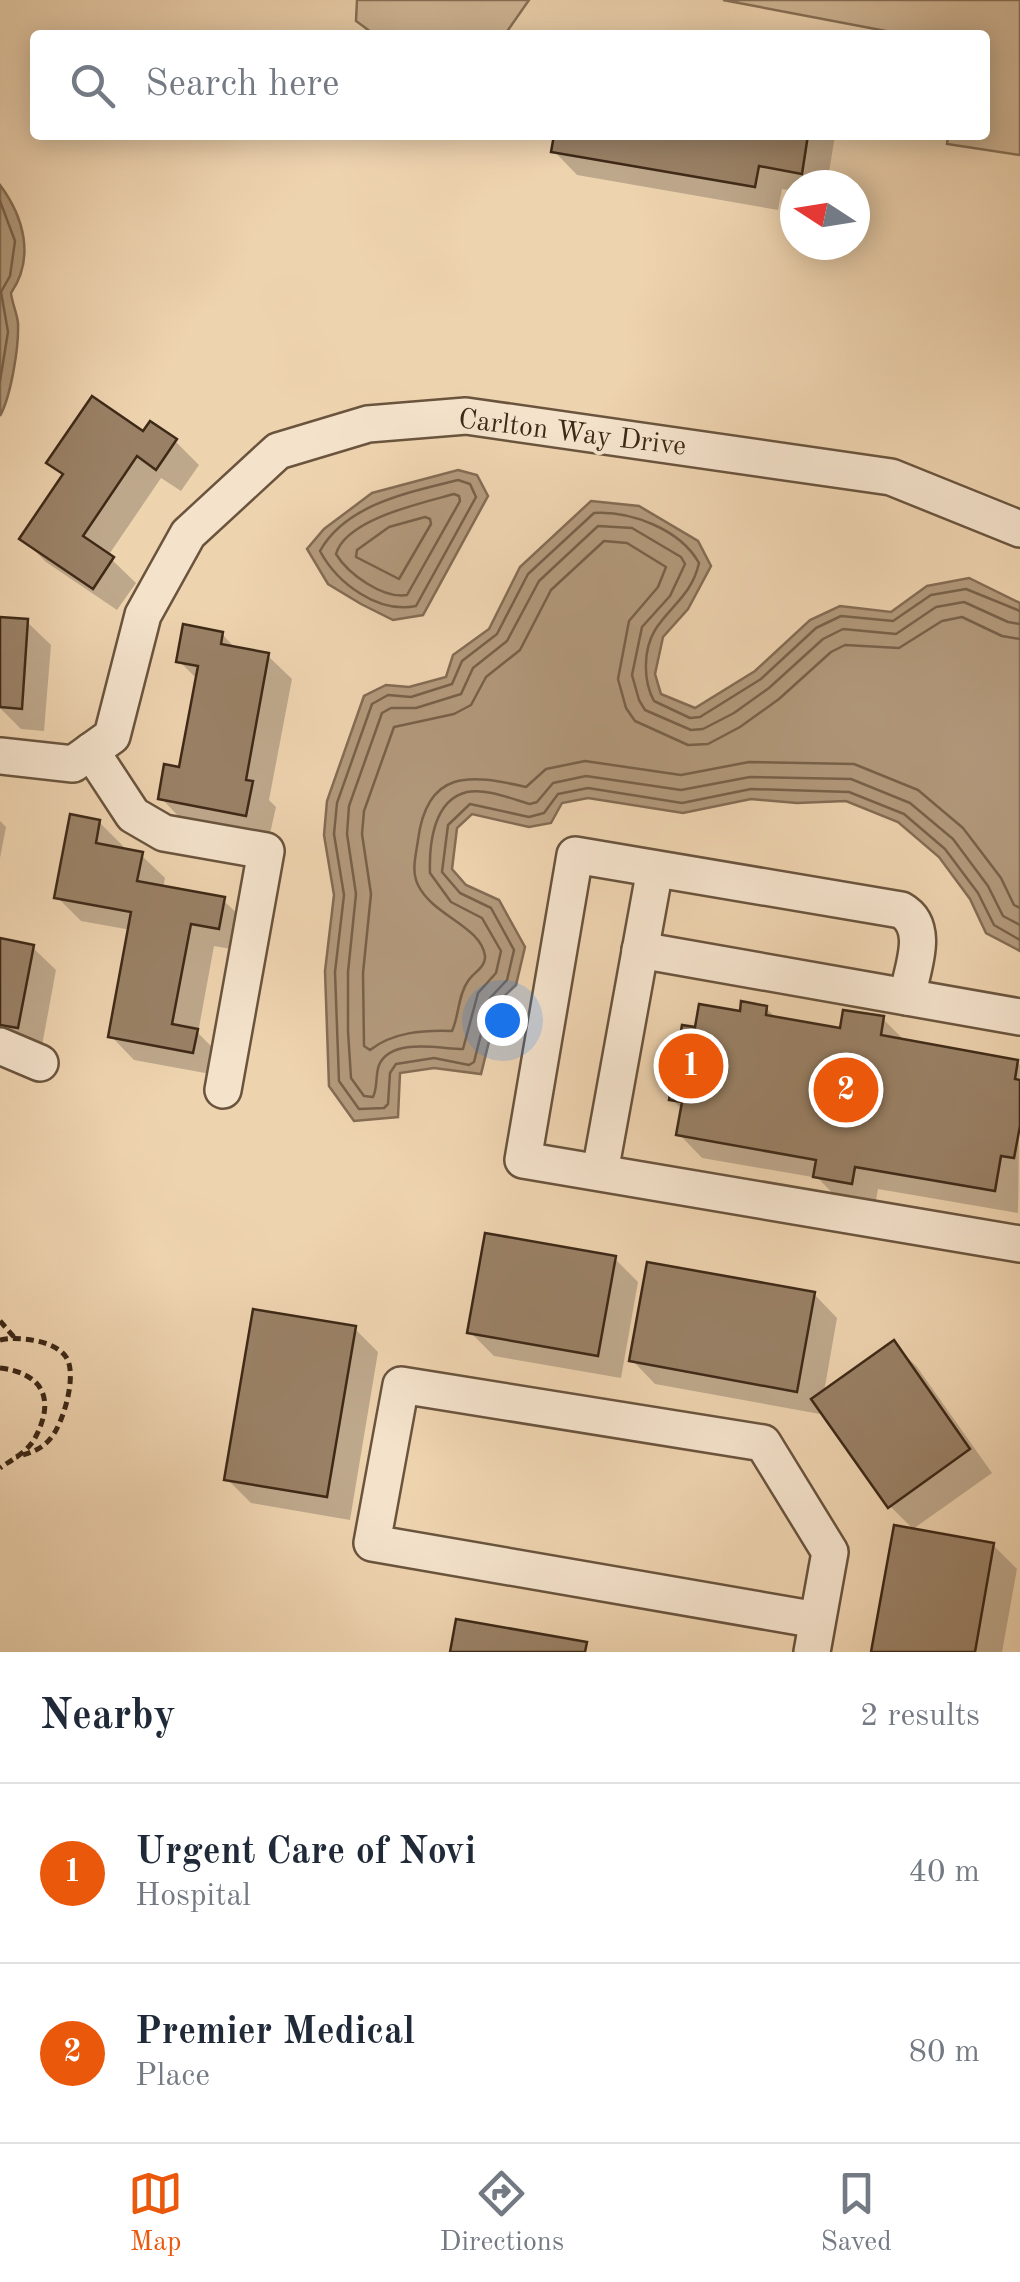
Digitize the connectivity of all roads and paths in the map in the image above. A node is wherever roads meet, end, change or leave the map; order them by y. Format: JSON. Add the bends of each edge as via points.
{"nodes":[{"id":1,"x":1020,"y":529,"type":"edge"},
{"id":2,"x":91,"y":751,"type":"junction"},
{"id":3,"x":0,"y":756,"type":"edge"},
{"id":4,"x":655,"y":869,"type":"junction"},
{"id":5,"x":640,"y":950,"type":"junction"},
{"id":6,"x":907,"y":997,"type":"junction"},
{"id":7,"x":1020,"y":1017,"type":"edge"},
{"id":8,"x":0,"y":1046,"type":"edge"},
{"id":9,"x":40,"y":1063,"type":"dead end"},
{"id":10,"x":223,"y":1090,"type":"dead end"},
{"id":11,"x":600,"y":1172,"type":"junction"},
{"id":12,"x":1020,"y":1244,"type":"edge"},
{"id":13,"x":0,"y":1321,"type":"edge"},
{"id":14,"x":14,"y":1336,"type":"junction"},
{"id":15,"x":0,"y":1340,"type":"edge"},
{"id":16,"x":0,"y":1368,"type":"edge"},
{"id":17,"x":16,"y":1457,"type":"junction"},
{"id":18,"x":0,"y":1468,"type":"edge"},
{"id":19,"x":814,"y":1636,"type":"edge"}],
"edges":[{"from":1,"to":2,"type":"street","name":"Carlton Way Drive","via":[[891,477],[466,416],[368,424],[278,451],[188,534],[143,616],[112,736]]},
{"from":2,"to":3,"type":"street","via":[[73,764]]},
{"from":2,"to":10,"type":"street","via":[[132,815],[164,832],[266,850]]},
{"from":4,"to":5,"type":"street"},
{"from":4,"to":6,"type":"street","via":[[900,910],[918,928]]},
{"from":4,"to":11,"type":"street","via":[[576,855],[572,874],[522,1160]]},
{"from":5,"to":6,"type":"street"},
{"from":5,"to":11,"type":"street"},
{"from":6,"to":7,"type":"street"},
{"from":8,"to":9,"type":"street"},
{"from":11,"to":12,"type":"street"},
{"from":13,"to":14,"type":"path"},
{"from":14,"to":15,"type":"path"},
{"from":14,"to":17,"type":"path","via":[[58,1350],[70,1368],[65,1410],[52,1437]]},
{"from":16,"to":17,"type":"path","via":[[31,1376],[44,1400],[36,1437]]},
{"from":17,"to":18,"type":"path"},
{"from":19,"to":19,"type":"street","via":[[830,1552],[763,1444],[401,1385],[372,1543]]}]}
